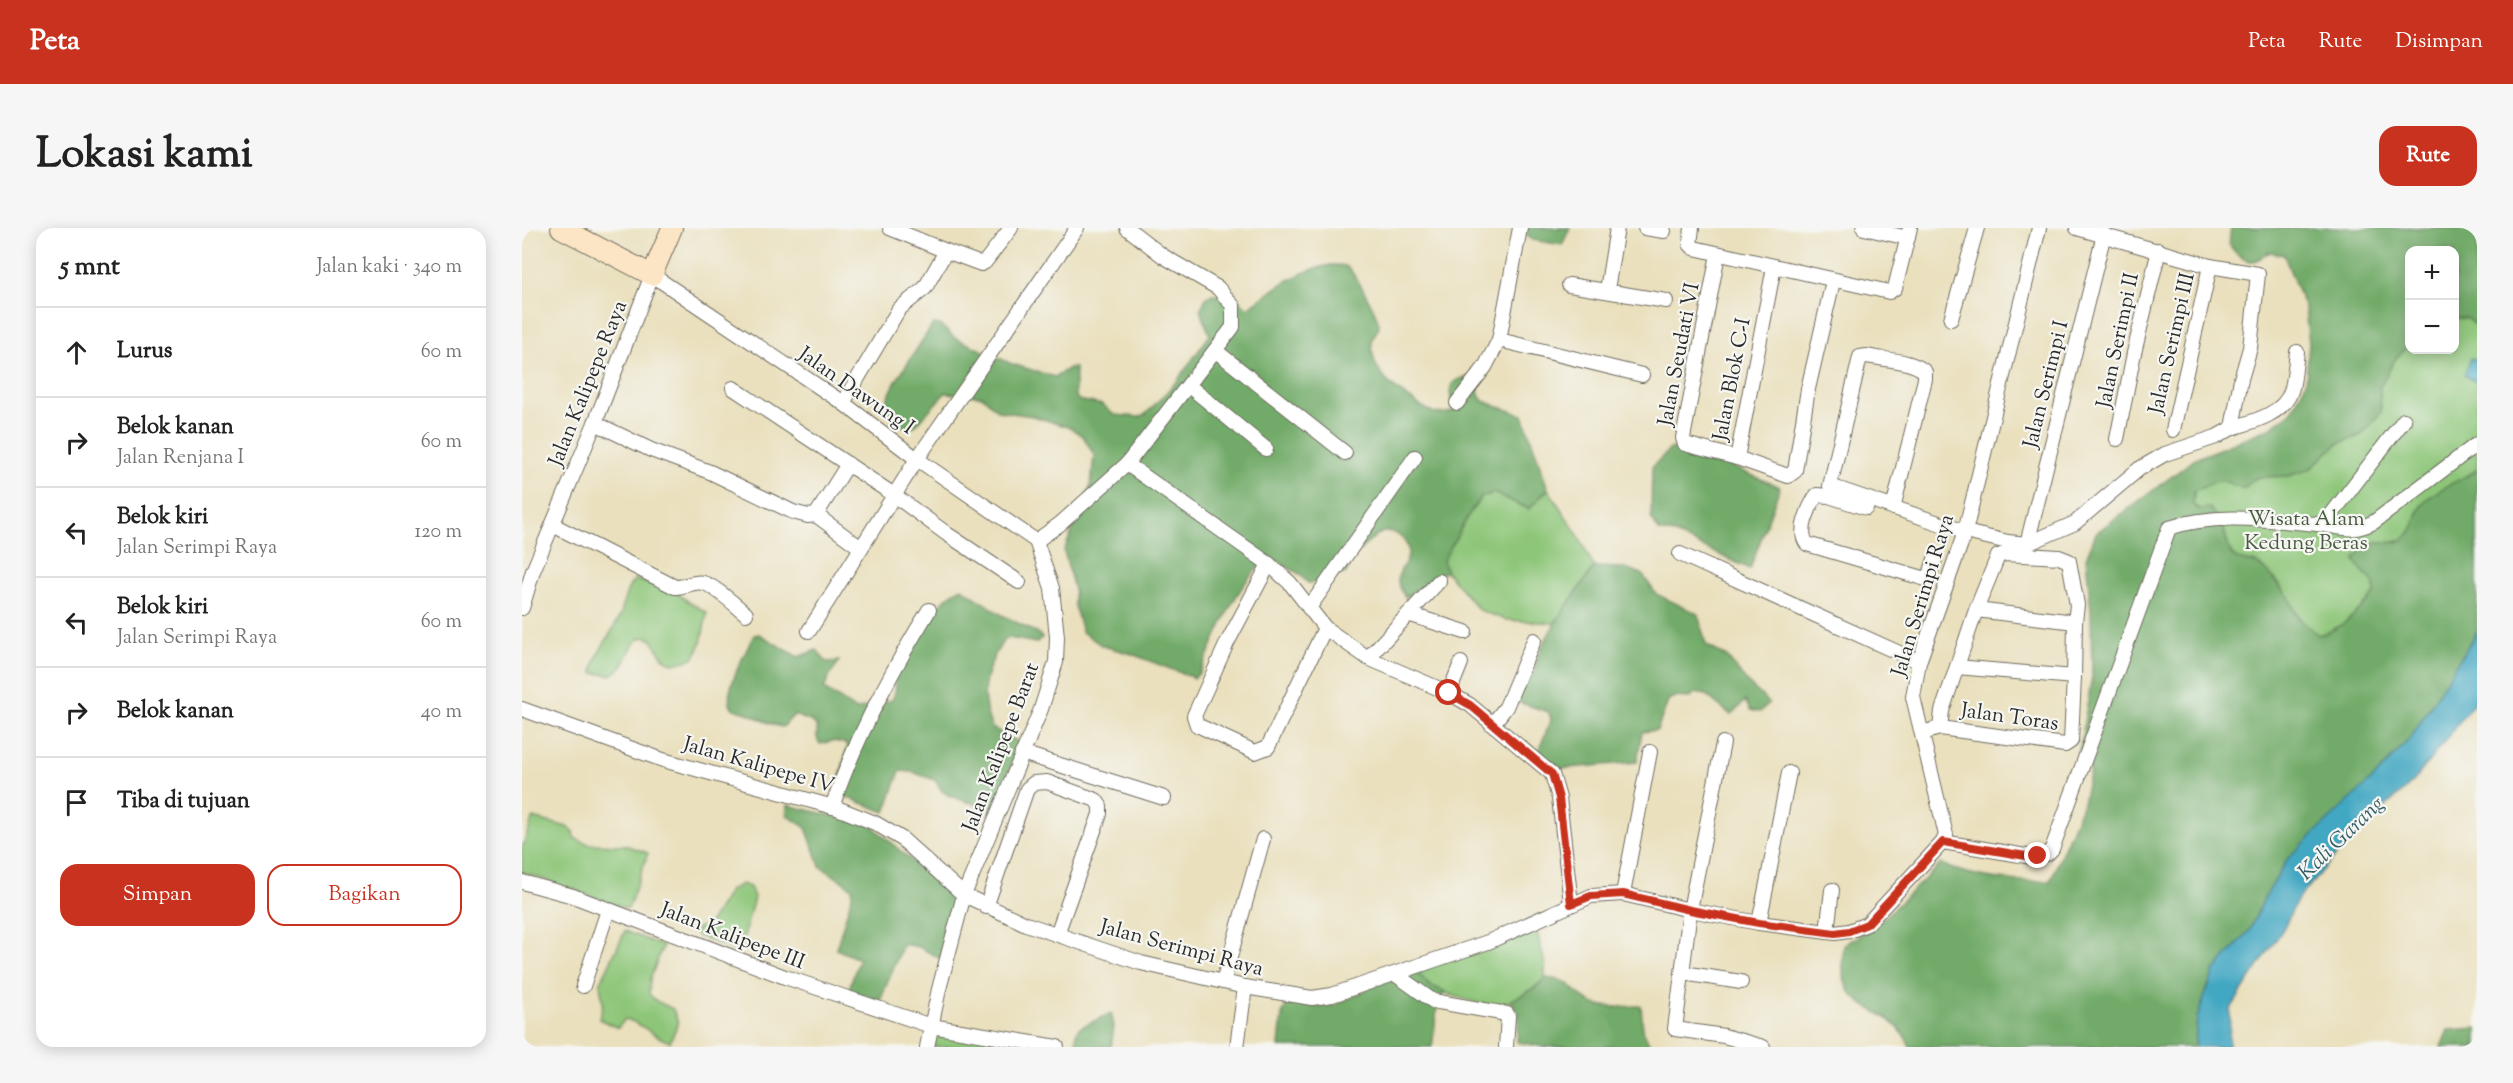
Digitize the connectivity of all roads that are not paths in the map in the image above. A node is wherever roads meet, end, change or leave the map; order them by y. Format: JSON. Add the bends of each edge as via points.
{"nodes":[{"id":1,"x":561,"y":228,"type":"edge"},
{"id":2,"x":672,"y":228,"type":"edge"},
{"id":3,"x":890,"y":228,"type":"edge"},
{"id":4,"x":1011,"y":228,"type":"edge"},
{"id":5,"x":1077,"y":228,"type":"edge"},
{"id":6,"x":1127,"y":228,"type":"edge"},
{"id":7,"x":1520,"y":228,"type":"edge"},
{"id":8,"x":1617,"y":228,"type":"edge"},
{"id":9,"x":1646,"y":228,"type":"edge"},
{"id":10,"x":1692,"y":228,"type":"edge"},
{"id":11,"x":1864,"y":228,"type":"edge"},
{"id":12,"x":1977,"y":228,"type":"edge"},
{"id":13,"x":2039,"y":228,"type":"edge"},
{"id":14,"x":2077,"y":228,"type":"edge"},
{"id":15,"x":1664,"y":231,"type":"dead end"},
{"id":16,"x":1909,"y":233,"type":"edge"},
{"id":17,"x":2104,"y":234,"type":"junction"},
{"id":18,"x":2159,"y":250,"type":"junction"},
{"id":19,"x":946,"y":251,"type":"junction"},
{"id":20,"x":1718,"y":254,"type":"junction"},
{"id":21,"x":2210,"y":266,"type":"junction"},
{"id":22,"x":1774,"y":267,"type":"junction"},
{"id":23,"x":652,"y":275,"type":"junction"},
{"id":24,"x":1833,"y":281,"type":"junction"},
{"id":25,"x":1569,"y":285,"type":"dead end"},
{"id":26,"x":1607,"y":290,"type":"junction"},
{"id":27,"x":1666,"y":301,"type":"dead end"},
{"id":28,"x":1951,"y":319,"type":"dead end"},
{"id":29,"x":1499,"y":340,"type":"junction"},
{"id":30,"x":1216,"y":351,"type":"junction"},
{"id":31,"x":2297,"y":352,"type":"dead end"},
{"id":32,"x":1642,"y":375,"type":"dead end"},
{"id":33,"x":1189,"y":386,"type":"junction"},
{"id":34,"x":733,"y":388,"type":"dead end"},
{"id":35,"x":843,"y":403,"type":"junction"},
{"id":36,"x":1457,"y":403,"type":"dead end"},
{"id":37,"x":2404,"y":420,"type":"dead end"},
{"id":38,"x":595,"y":423,"type":"junction"},
{"id":39,"x":2232,"y":428,"type":"junction"},
{"id":40,"x":2173,"y":430,"type":"dead end"},
{"id":41,"x":2117,"y":439,"type":"dead end"},
{"id":42,"x":2477,"y":444,"type":"edge"},
{"id":43,"x":1266,"y":448,"type":"dead end"},
{"id":44,"x":1345,"y":453,"type":"dead end"},
{"id":45,"x":1415,"y":457,"type":"dead end"},
{"id":46,"x":917,"y":459,"type":"junction"},
{"id":47,"x":1737,"y":459,"type":"junction"},
{"id":48,"x":848,"y":464,"type":"junction"},
{"id":49,"x":1127,"y":464,"type":"junction"},
{"id":50,"x":894,"y":495,"type":"junction"},
{"id":51,"x":1893,"y":508,"type":"junction"},
{"id":52,"x":816,"y":515,"type":"junction"},
{"id":53,"x":2324,"y":524,"type":"junction"},
{"id":54,"x":553,"y":525,"type":"junction"},
{"id":55,"x":1964,"y":535,"type":"junction"},
{"id":56,"x":1036,"y":541,"type":"junction"},
{"id":57,"x":2027,"y":544,"type":"junction"},
{"id":58,"x":861,"y":548,"type":"junction"},
{"id":59,"x":1680,"y":554,"type":"dead end"},
{"id":60,"x":1935,"y":559,"type":"dead end"},
{"id":61,"x":1269,"y":564,"type":"junction"},
{"id":62,"x":1439,"y":581,"type":"dead end"},
{"id":63,"x":1019,"y":582,"type":"dead end"},
{"id":64,"x":522,"y":608,"type":"edge"},
{"id":65,"x":1309,"y":608,"type":"junction"},
{"id":66,"x":929,"y":610,"type":"dead end"},
{"id":67,"x":1976,"y":610,"type":"junction"},
{"id":68,"x":746,"y":614,"type":"dead end"},
{"id":69,"x":1408,"y":614,"type":"junction"},
{"id":70,"x":2075,"y":622,"type":"junction"},
{"id":71,"x":1325,"y":628,"type":"junction"},
{"id":72,"x":809,"y":631,"type":"dead end"},
{"id":73,"x":1465,"y":632,"type":"dead end"},
{"id":74,"x":1534,"y":640,"type":"dead end"},
{"id":75,"x":1368,"y":658,"type":"junction"},
{"id":76,"x":1919,"y":662,"type":"junction"},
{"id":77,"x":1461,"y":663,"type":"dead end"},
{"id":78,"x":1957,"y":667,"type":"junction"},
{"id":79,"x":2074,"y":677,"type":"junction"},
{"id":80,"x":1449,"y":693,"type":"junction"},
{"id":81,"x":522,"y":709,"type":"edge"},
{"id":82,"x":1492,"y":725,"type":"junction"},
{"id":83,"x":1940,"y":728,"type":"junction"},
{"id":84,"x":1922,"y":733,"type":"junction"},
{"id":85,"x":1723,"y":743,"type":"dead end"},
{"id":86,"x":1650,"y":752,"type":"dead end"},
{"id":87,"x":1022,"y":753,"type":"junction"},
{"id":88,"x":1789,"y":773,"type":"dead end"},
{"id":89,"x":1164,"y":798,"type":"dead end"},
{"id":90,"x":832,"y":807,"type":"junction"},
{"id":91,"x":1263,"y":839,"type":"dead end"},
{"id":92,"x":1943,"y":842,"type":"junction"},
{"id":93,"x":522,"y":882,"type":"edge"},
{"id":94,"x":1832,"y":890,"type":"dead end"},
{"id":95,"x":1623,"y":894,"type":"junction"},
{"id":96,"x":964,"y":895,"type":"junction"},
{"id":97,"x":1571,"y":904,"type":"junction"},
{"id":98,"x":986,"y":907,"type":"junction"},
{"id":99,"x":608,"y":910,"type":"junction"},
{"id":100,"x":1690,"y":910,"type":"junction"},
{"id":101,"x":1759,"y":923,"type":"junction"},
{"id":102,"x":1827,"y":932,"type":"junction"},
{"id":103,"x":1058,"y":934,"type":"junction"},
{"id":104,"x":1683,"y":973,"type":"junction"},
{"id":105,"x":1395,"y":974,"type":"junction"},
{"id":106,"x":1223,"y":982,"type":"junction"},
{"id":107,"x":1741,"y":982,"type":"dead end"},
{"id":108,"x":583,"y":986,"type":"dead end"},
{"id":109,"x":1245,"y":987,"type":"junction"},
{"id":110,"x":931,"y":1026,"type":"junction"},
{"id":111,"x":927,"y":1047,"type":"edge"},
{"id":112,"x":1058,"y":1047,"type":"edge"},
{"id":113,"x":1237,"y":1047,"type":"edge"},
{"id":114,"x":1506,"y":1047,"type":"edge"},
{"id":115,"x":1763,"y":1047,"type":"edge"}],
"edges":[{"from":1,"to":23,"type":"main road"},
{"from":2,"to":23,"type":"main road"},
{"from":3,"to":19,"type":"street"},
{"from":4,"to":19,"type":"street","via":[[981,264]]},
{"from":5,"to":46,"type":"street"},
{"from":6,"to":30,"type":"street","via":[[1163,256],[1218,288],[1233,306],[1233,327]]},
{"from":7,"to":29,"type":"street"},
{"from":8,"to":26,"type":"street"},
{"from":9,"to":15,"type":"street"},
{"from":10,"to":20,"type":"street","via":[[1692,247]]},
{"from":11,"to":16,"type":"street"},
{"from":12,"to":28,"type":"street"},
{"from":13,"to":55,"type":"street","name":"Jalan Serimpi Raya"},
{"from":14,"to":17,"type":"street"},
{"from":16,"to":24,"type":"street","via":[[1893,291]]},
{"from":17,"to":18,"type":"street"},
{"from":17,"to":57,"type":"street","name":"Jalan Serimpi I"},
{"from":18,"to":21,"type":"street"},
{"from":18,"to":41,"type":"street","name":"Jalan Serimpi II"},
{"from":19,"to":35,"type":"street","via":[[925,288],[899,309]]},
{"from":20,"to":22,"type":"street"},
{"from":20,"to":47,"type":"street","name":"Jalan Seudati VI","via":[[1683,438],[1686,444]]},
{"from":21,"to":39,"type":"street","via":[[2256,273],[2258,280],[2250,348]]},
{"from":21,"to":40,"type":"street","name":"Jalan Serimpi III"},
{"from":22,"to":24,"type":"street"},
{"from":22,"to":47,"type":"street","name":"Jalan Blok C-I"},
{"from":23,"to":35,"type":"street","name":"Jalan Dawung I"},
{"from":23,"to":38,"type":"street","name":"Jalan Kalipepe Raya"},
{"from":24,"to":47,"type":"street","name":"Jalan Blok C-I","via":[[1808,389],[1795,471],[1788,476]]},
{"from":25,"to":26,"type":"street"},
{"from":26,"to":27,"type":"street"},
{"from":29,"to":32,"type":"street"},
{"from":29,"to":36,"type":"street","via":[[1485,367]]},
{"from":30,"to":33,"type":"street"},
{"from":30,"to":44,"type":"street"},
{"from":31,"to":39,"type":"street","via":[[2291,393],[2260,420]]},
{"from":33,"to":43,"type":"street"},
{"from":33,"to":49,"type":"street"},
{"from":34,"to":48,"type":"street"},
{"from":35,"to":46,"type":"street","name":"Jalan Dawung I"},
{"from":37,"to":53,"type":"street"},
{"from":38,"to":52,"type":"street","via":[[793,512]]},
{"from":38,"to":54,"type":"street","name":"Jalan Kalipepe Raya"},
{"from":39,"to":57,"type":"street","via":[[2165,454],[2139,469],[2075,523]]},
{"from":42,"to":53,"type":"street","via":[[2374,522],[2350,529]]},
{"from":45,"to":65,"type":"street"},
{"from":46,"to":50,"type":"street"},
{"from":46,"to":56,"type":"street","name":"Jalan Dawung I"},
{"from":48,"to":50,"type":"street"},
{"from":48,"to":52,"type":"street"},
{"from":49,"to":56,"type":"street"},
{"from":49,"to":61,"type":"street"},
{"from":50,"to":58,"type":"street"},
{"from":50,"to":63,"type":"street"},
{"from":51,"to":51,"type":"street","via":[[1830,486],[1860,357],[1925,372]]},
{"from":51,"to":55,"type":"street"},
{"from":52,"to":58,"type":"street"},
{"from":53,"to":92,"type":"street","via":[[2236,518],[2169,528],[2052,849],[2032,857]]},
{"from":54,"to":64,"type":"street","name":"Jalan Kalipepe Raya"},
{"from":54,"to":68,"type":"street","via":[[675,587],[704,583]]},
{"from":55,"to":57,"type":"street"},
{"from":55,"to":60,"type":"street","via":[[1821,495],[1814,499],[1802,531],[1807,544],[1926,579]]},
{"from":55,"to":76,"type":"street","name":"Jalan Serimpi Raya"},
{"from":56,"to":87,"type":"street","name":"Jalan Kalipepe Barat","via":[[1052,588],[1056,662]]},
{"from":58,"to":72,"type":"street"},
{"from":59,"to":76,"type":"street"},
{"from":61,"to":65,"type":"street"},
{"from":61,"to":71,"type":"street","via":[[1194,716],[1197,725],[1256,752],[1268,747]]},
{"from":62,"to":69,"type":"street"},
{"from":65,"to":71,"type":"street"},
{"from":66,"to":90,"type":"street","via":[[873,706]]},
{"from":67,"to":70,"type":"street"},
{"from":67,"to":70,"type":"street","name":"Jalan Toras","via":[[2001,555],[2065,558],[2069,561],[2077,605]]},
{"from":67,"to":78,"type":"street","name":"Jalan Toras"},
{"from":69,"to":73,"type":"street"},
{"from":69,"to":75,"type":"street"},
{"from":70,"to":79,"type":"street"},
{"from":71,"to":75,"type":"street"},
{"from":74,"to":82,"type":"street","via":[[1506,706]]},
{"from":75,"to":80,"type":"street"},
{"from":76,"to":84,"type":"street","name":"Jalan Serimpi Raya","via":[[1913,697]]},
{"from":77,"to":80,"type":"street"},
{"from":78,"to":79,"type":"street","name":"Jalan Toras"},
{"from":78,"to":83,"type":"street","name":"Jalan Toras"},
{"from":79,"to":83,"type":"street","name":"Jalan Toras","via":[[2071,741],[2065,745]]},
{"from":80,"to":82,"type":"street"},
{"from":81,"to":90,"type":"street","name":"Jalan Kalipepe IV","via":[[663,760]]},
{"from":82,"to":97,"type":"street","via":[[1554,778]]},
{"from":83,"to":84,"type":"street","name":"Jalan Toras"},
{"from":84,"to":92,"type":"street","name":"Jalan Serimpi Raya","via":[[1946,828]]},
{"from":85,"to":100,"type":"street"},
{"from":86,"to":95,"type":"street"},
{"from":87,"to":89,"type":"street"},
{"from":87,"to":96,"type":"street","name":"Jalan Kalipepe Barat"},
{"from":88,"to":101,"type":"street"},
{"from":90,"to":96,"type":"street","name":"Jalan Kalipepe IV","via":[[875,823],[902,839]]},
{"from":91,"to":106,"type":"street"},
{"from":92,"to":102,"type":"street","name":"Jalan Serimpi Raya","via":[[1867,924],[1849,931]]},
{"from":93,"to":99,"type":"street","name":"Jalan Kalipepe III"},
{"from":94,"to":102,"type":"street"},
{"from":95,"to":97,"type":"street","name":"Jalan Serimpi Raya","via":[[1591,896]]},
{"from":95,"to":100,"type":"street","name":"Jalan Serimpi Raya"},
{"from":96,"to":98,"type":"street","name":"Jalan Serimpi Raya"},
{"from":96,"to":110,"type":"street"},
{"from":97,"to":105,"type":"street","name":"Jalan Serimpi Raya","via":[[1488,942]]},
{"from":98,"to":103,"type":"street","name":"Jalan Serimpi Raya"},
{"from":98,"to":103,"type":"street","via":[[1028,789],[1034,783],[1047,782],[1096,800],[1100,814]]},
{"from":99,"to":108,"type":"street"},
{"from":99,"to":110,"type":"street","name":"Jalan Kalipepe III","via":[[785,977]]},
{"from":100,"to":101,"type":"street","name":"Jalan Serimpi Raya"},
{"from":100,"to":104,"type":"street"},
{"from":101,"to":102,"type":"street","name":"Jalan Serimpi Raya"},
{"from":103,"to":106,"type":"street","name":"Jalan Serimpi Raya","via":[[1141,963]]},
{"from":104,"to":107,"type":"street"},
{"from":104,"to":115,"type":"street","via":[[1675,1029]]},
{"from":105,"to":109,"type":"street","name":"Jalan Serimpi Raya","via":[[1322,998]]},
{"from":105,"to":114,"type":"street","via":[[1433,1001],[1506,1014]]},
{"from":106,"to":109,"type":"street","name":"Jalan Serimpi Raya"},
{"from":109,"to":113,"type":"street"},
{"from":110,"to":111,"type":"street"},
{"from":110,"to":112,"type":"street","name":"Jalan Kalipepe III"}]}
